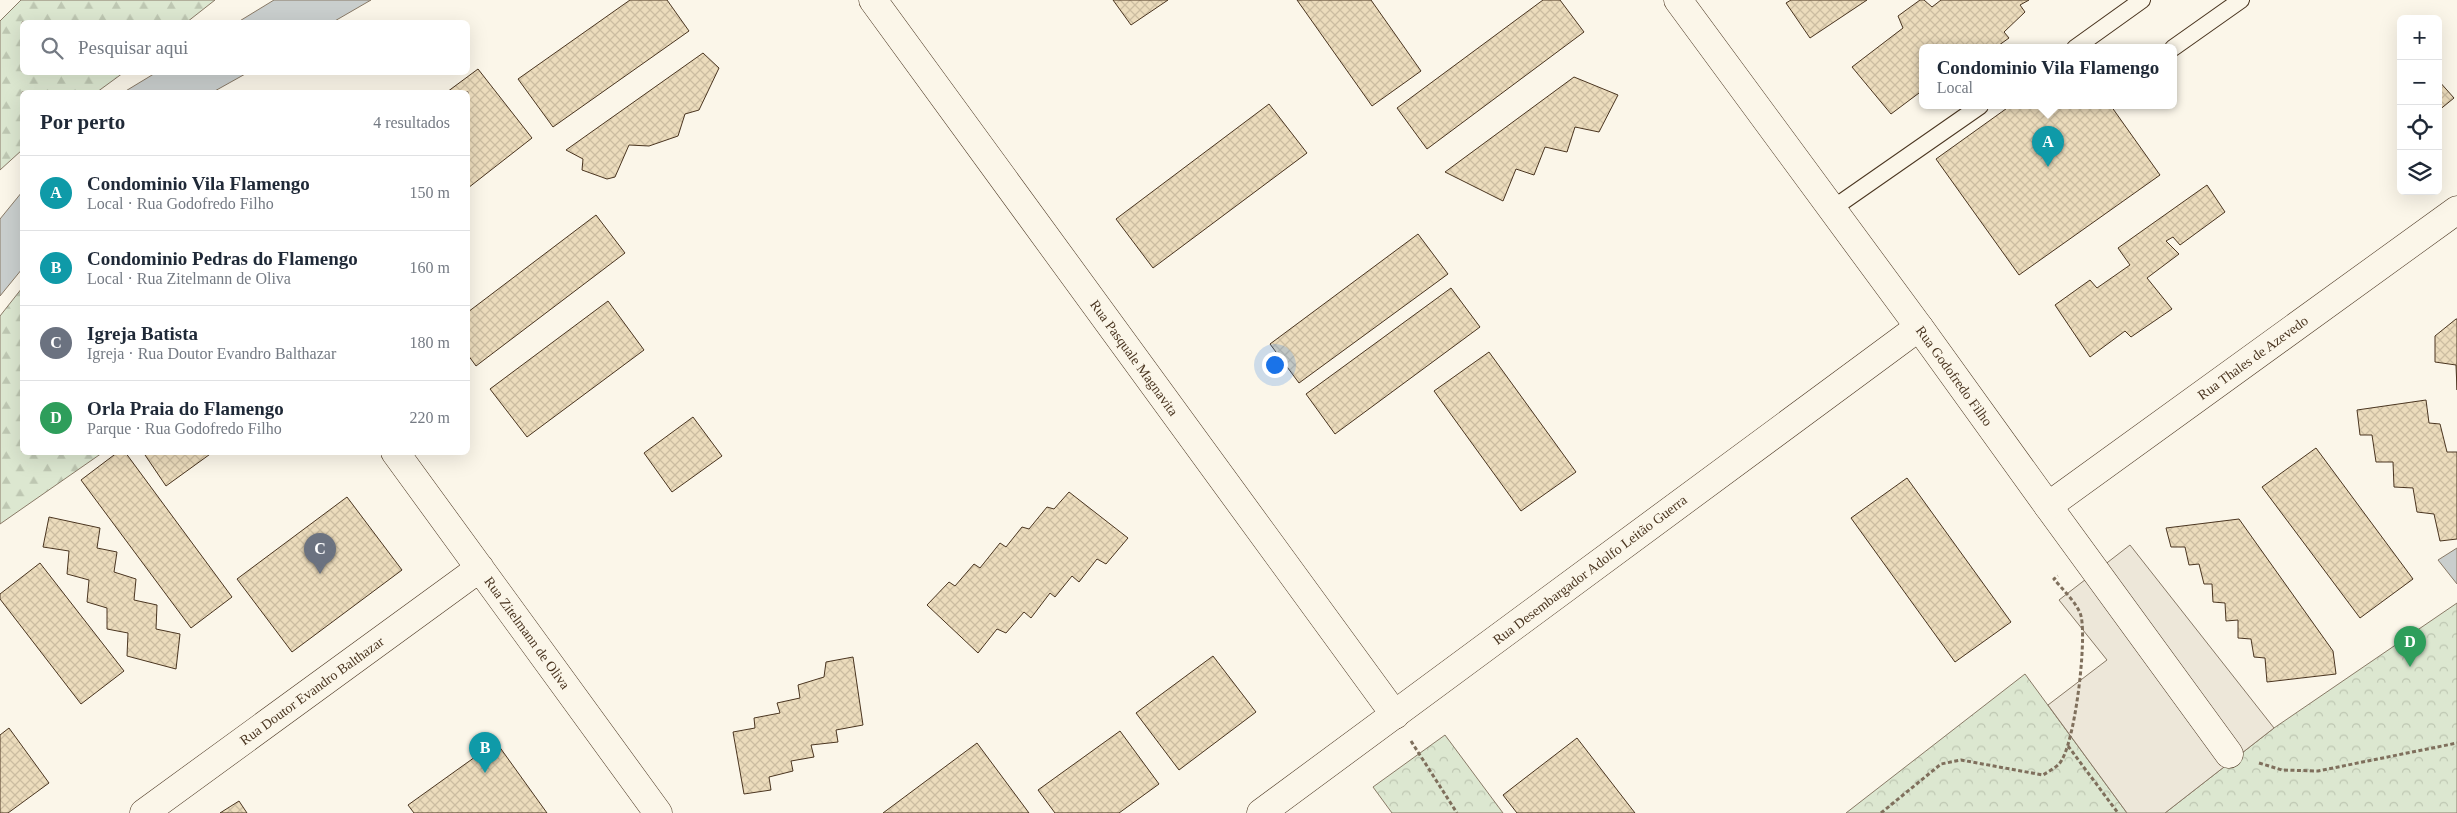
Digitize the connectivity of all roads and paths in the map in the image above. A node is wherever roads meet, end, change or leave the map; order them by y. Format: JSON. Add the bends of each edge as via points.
{"nodes":[{"id":1,"x":1678,"y":0,"type":"edge"},
{"id":2,"x":2142,"y":0,"type":"edge"},
{"id":3,"x":2241,"y":0,"type":"edge"},
{"id":4,"x":882,"y":3,"type":"edge"},
{"id":5,"x":2079,"y":44,"type":"edge"},
{"id":6,"x":2177,"y":45,"type":"edge"},
{"id":7,"x":1976,"y":109,"type":"edge"},
{"id":8,"x":1832,"y":209,"type":"junction"},
{"id":9,"x":2457,"y":210,"type":"edge"},
{"id":10,"x":1919,"y":327,"type":"junction"},
{"id":11,"x":397,"y":455,"type":"edge"},
{"id":12,"x":2048,"y":506,"type":"junction"},
{"id":13,"x":2084,"y":555,"type":"junction"},
{"id":14,"x":480,"y":568,"type":"junction"},
{"id":15,"x":1395,"y":715,"type":"junction"},
{"id":16,"x":2457,"y":743,"type":"edge"},
{"id":17,"x":2068,"y":746,"type":"junction"},
{"id":18,"x":2229,"y":754,"type":"joint"},
{"id":19,"x":144,"y":813,"type":"edge"},
{"id":20,"x":658,"y":813,"type":"edge"},
{"id":21,"x":1261,"y":813,"type":"edge"},
{"id":22,"x":1457,"y":813,"type":"edge"},
{"id":23,"x":1881,"y":813,"type":"edge"},
{"id":24,"x":2118,"y":813,"type":"edge"}],
"edges":[{"from":1,"to":8,"type":"street","name":"Rua Godofredo Filho"},
{"from":2,"to":5,"type":"lane"},
{"from":3,"to":6,"type":"lane"},
{"from":4,"to":15,"type":"street","name":"Rua Pasquale Magnavita"},
{"from":7,"to":8,"type":"lane"},
{"from":8,"to":10,"type":"street","name":"Rua Godofredo Filho"},
{"from":9,"to":12,"type":"street","name":"Rua Thales de Azevedo"},
{"from":10,"to":12,"type":"street","name":"Rua Godofredo Filho"},
{"from":10,"to":15,"type":"street","name":"Rua Desembargador Adolfo Leitão Guerra"},
{"from":11,"to":14,"type":"street","name":"Rua Zitelmann de Oliva"},
{"from":12,"to":13,"type":"street","name":"Rua Godofredo Filho"},
{"from":13,"to":17,"type":"path","via":[[2054,579],[2081,614],[2083,628],[2081,666]]},
{"from":13,"to":18,"type":"street","name":"Rua Godofredo Filho"},
{"from":14,"to":19,"type":"street","name":"Rua Doutor Evandro Balthazar"},
{"from":14,"to":20,"type":"street","name":"Rua Zitelmann de Oliva"},
{"from":15,"to":21,"type":"street","name":"Rua Desembargador Adolfo Leitão Guerra"},
{"from":15,"to":22,"type":"path"},
{"from":16,"to":18,"type":"path","via":[[2318,770],[2282,770]]},
{"from":17,"to":23,"type":"path","via":[[2060,764],[2043,775],[1961,760],[1940,764]]},
{"from":17,"to":24,"type":"path"}]}
